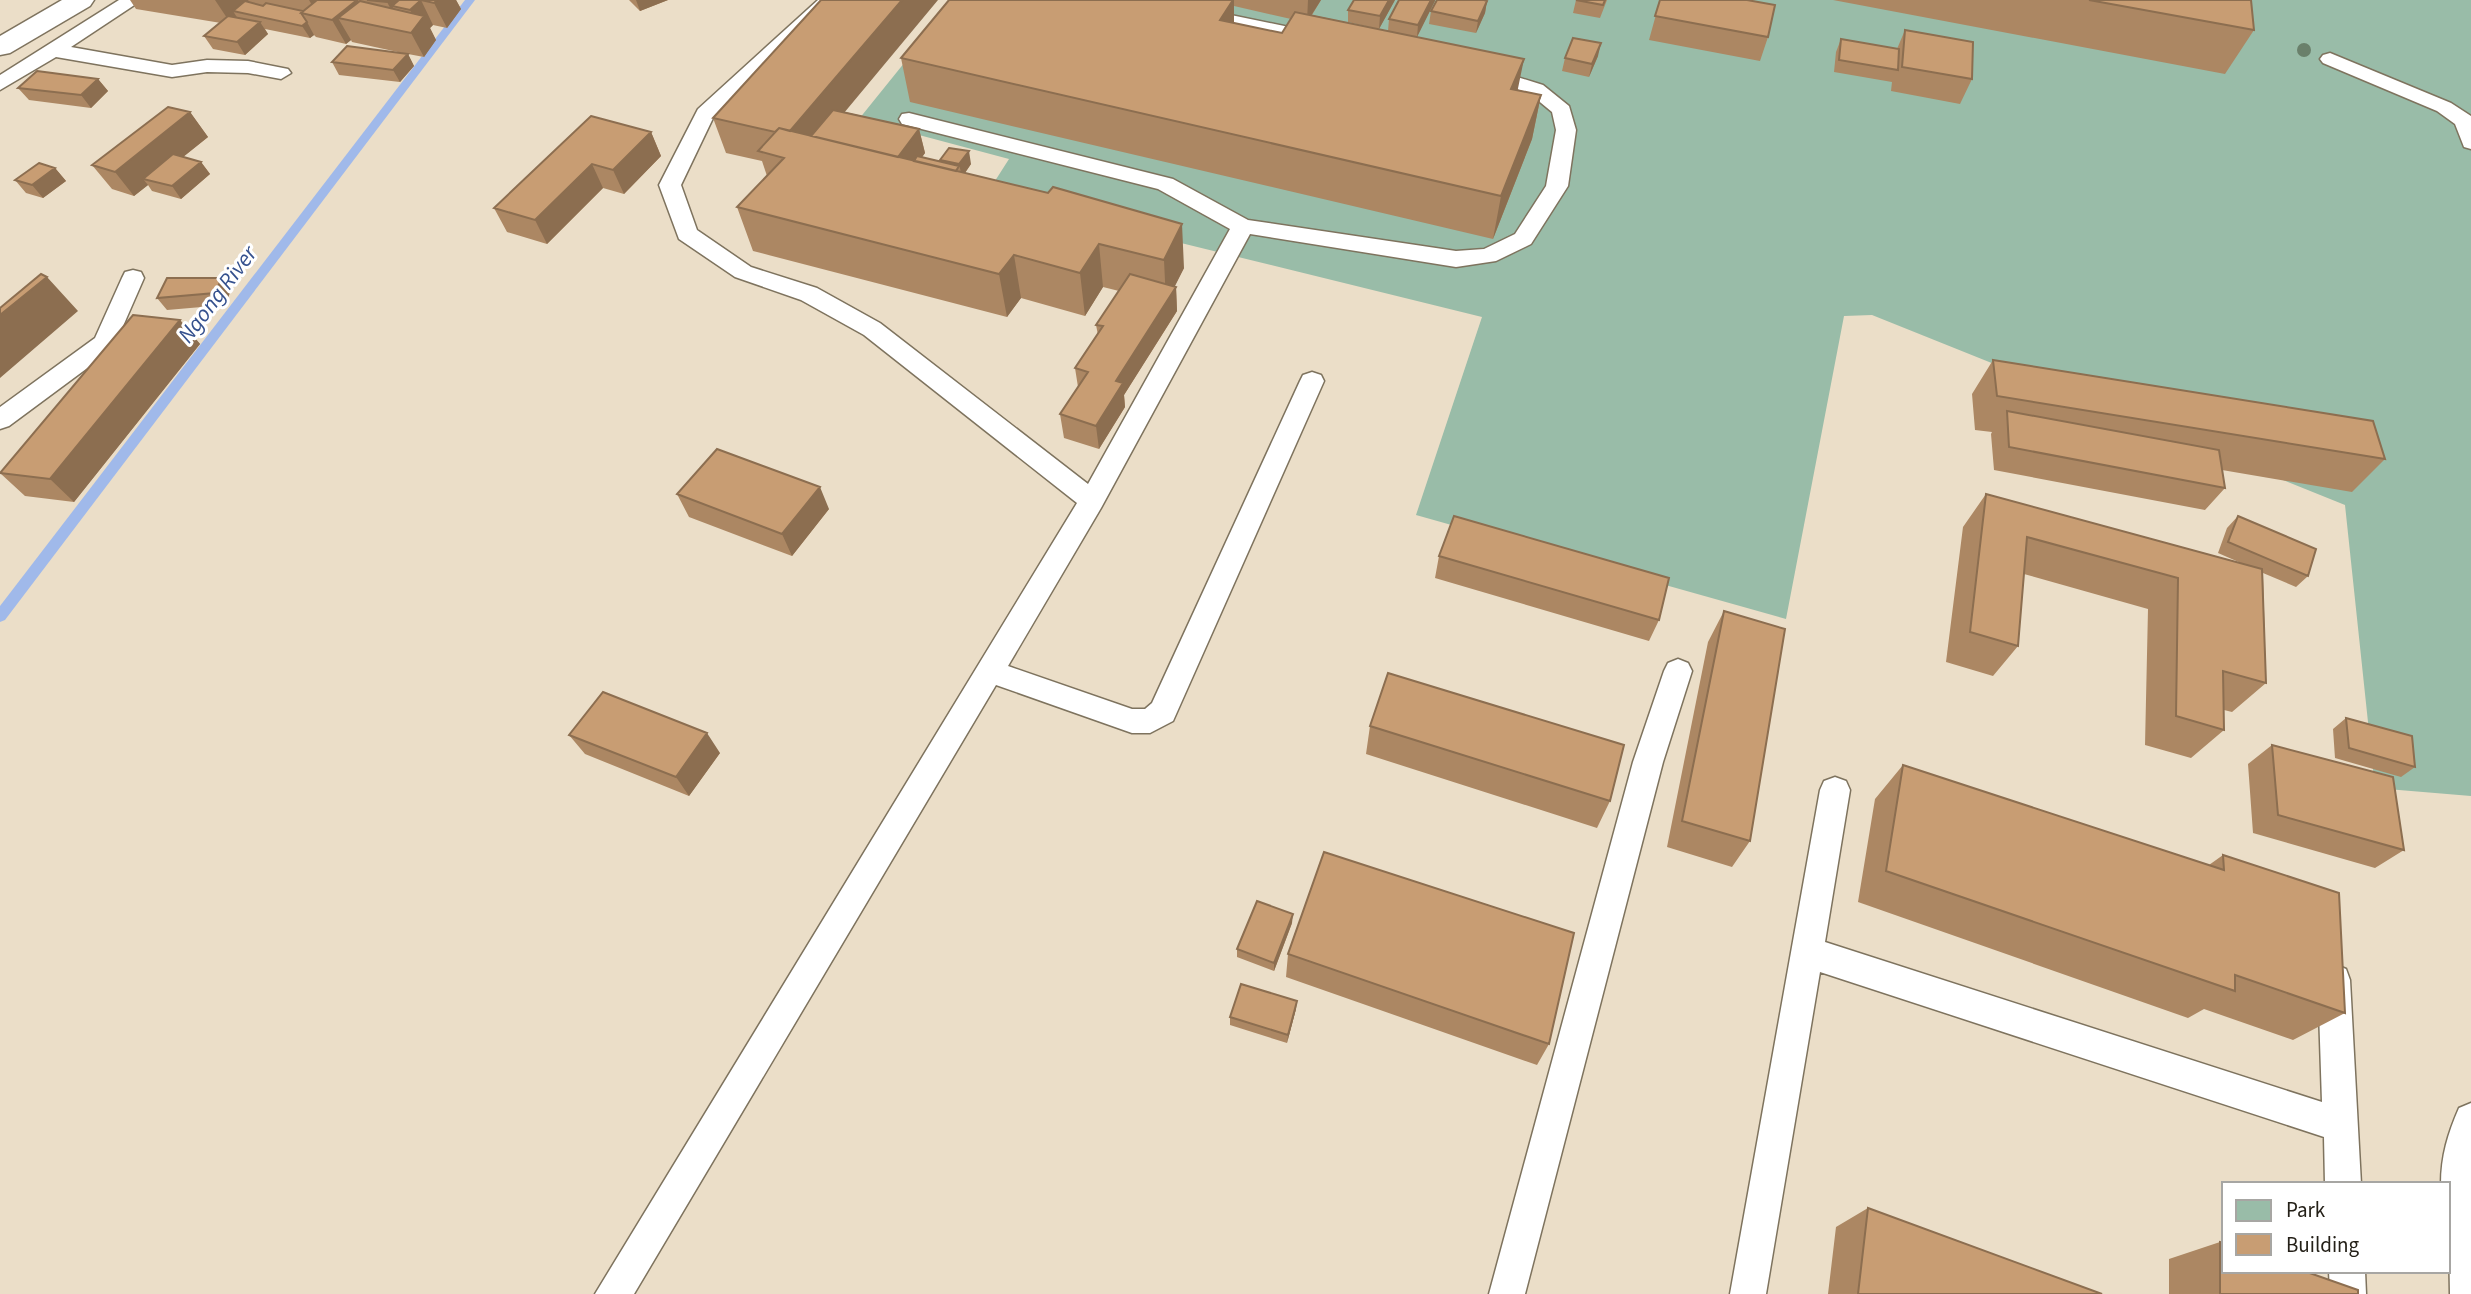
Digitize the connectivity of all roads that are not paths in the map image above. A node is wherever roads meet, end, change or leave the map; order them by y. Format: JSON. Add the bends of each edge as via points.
{"nodes":[{"id":1,"x":45,"y":0,"type":"edge"},
{"id":2,"x":56,"y":0,"type":"edge"},
{"id":3,"x":81,"y":0,"type":"edge"},
{"id":4,"x":132,"y":0,"type":"edge"},
{"id":5,"x":829,"y":0,"type":"edge"},
{"id":6,"x":1182,"y":11,"type":"edge"},
{"id":7,"x":3,"y":37,"type":"edge"},
{"id":8,"x":1342,"y":44,"type":"edge"},
{"id":9,"x":52,"y":50,"type":"junction"},
{"id":10,"x":2330,"y":59,"type":"dead end"},
{"id":11,"x":1462,"y":69,"type":"edge"},
{"id":12,"x":281,"y":73,"type":"dead end"},
{"id":13,"x":0,"y":84,"type":"edge"},
{"id":14,"x":909,"y":119,"type":"dead end"},
{"id":15,"x":2471,"y":142,"type":"edge"},
{"id":16,"x":1243,"y":226,"type":"junction"},
{"id":17,"x":133,"y":278,"type":"dead end"},
{"id":18,"x":1312,"y":381,"type":"dead end"},
{"id":19,"x":0,"y":420,"type":"edge"},
{"id":20,"x":1092,"y":501,"type":"junction"},
{"id":21,"x":989,"y":671,"type":"junction"},
{"id":22,"x":1678,"y":671,"type":"dead end"},
{"id":23,"x":1835,"y":790,"type":"dead end"},
{"id":24,"x":2333,"y":944,"type":"edge"},
{"id":25,"x":1807,"y":952,"type":"junction"},
{"id":26,"x":2471,"y":1121,"type":"edge"},
{"id":27,"x":2340,"y":1125,"type":"junction"},
{"id":28,"x":2343,"y":1182,"type":"edge"},
{"id":29,"x":2347,"y":1273,"type":"edge"},
{"id":30,"x":613,"y":1294,"type":"edge"},
{"id":31,"x":1507,"y":1294,"type":"edge"},
{"id":32,"x":1748,"y":1294,"type":"edge"},
{"id":33,"x":2348,"y":1294,"type":"edge"},
{"id":34,"x":2468,"y":1294,"type":"edge"}],
"edges":[{"from":1,"to":7,"type":"highway"},
{"from":2,"to":7,"type":"highway"},
{"from":3,"to":7,"type":"highway"},
{"from":4,"to":9,"type":"lane"},
{"from":5,"to":20,"type":"lane","via":[[705,113],[670,185],[687,234],[743,271],[809,294],[872,329]]},
{"from":6,"to":8,"type":"lane"},
{"from":9,"to":12,"type":"lane","via":[[172,71],[221,66]]},
{"from":9,"to":13,"type":"lane"},
{"from":10,"to":15,"type":"lane","via":[[2444,107],[2464,121]]},
{"from":11,"to":16,"type":"lane","via":[[1536,89],[1562,110],[1566,130],[1557,186],[1523,239],[1488,256],[1456,259]]},
{"from":14,"to":16,"type":"lane","via":[[1165,184]]},
{"from":16,"to":20,"type":"lane"},
{"from":17,"to":19,"type":"lane","via":[[105,343]]},
{"from":18,"to":21,"type":"lane","via":[[1163,712],[1150,721],[1132,721]]},
{"from":20,"to":21,"type":"lane"},
{"from":21,"to":30,"type":"lane"},
{"from":22,"to":31,"type":"lane","via":[[1648,762]]},
{"from":23,"to":25,"type":"lane"},
{"from":24,"to":27,"type":"lane"},
{"from":25,"to":27,"type":"lane"},
{"from":25,"to":32,"type":"lane"},
{"from":26,"to":34,"type":"lane","via":[[2463,1133],[2458,1164]]},
{"from":27,"to":28,"type":"lane"},
{"from":29,"to":33,"type":"lane"}]}
